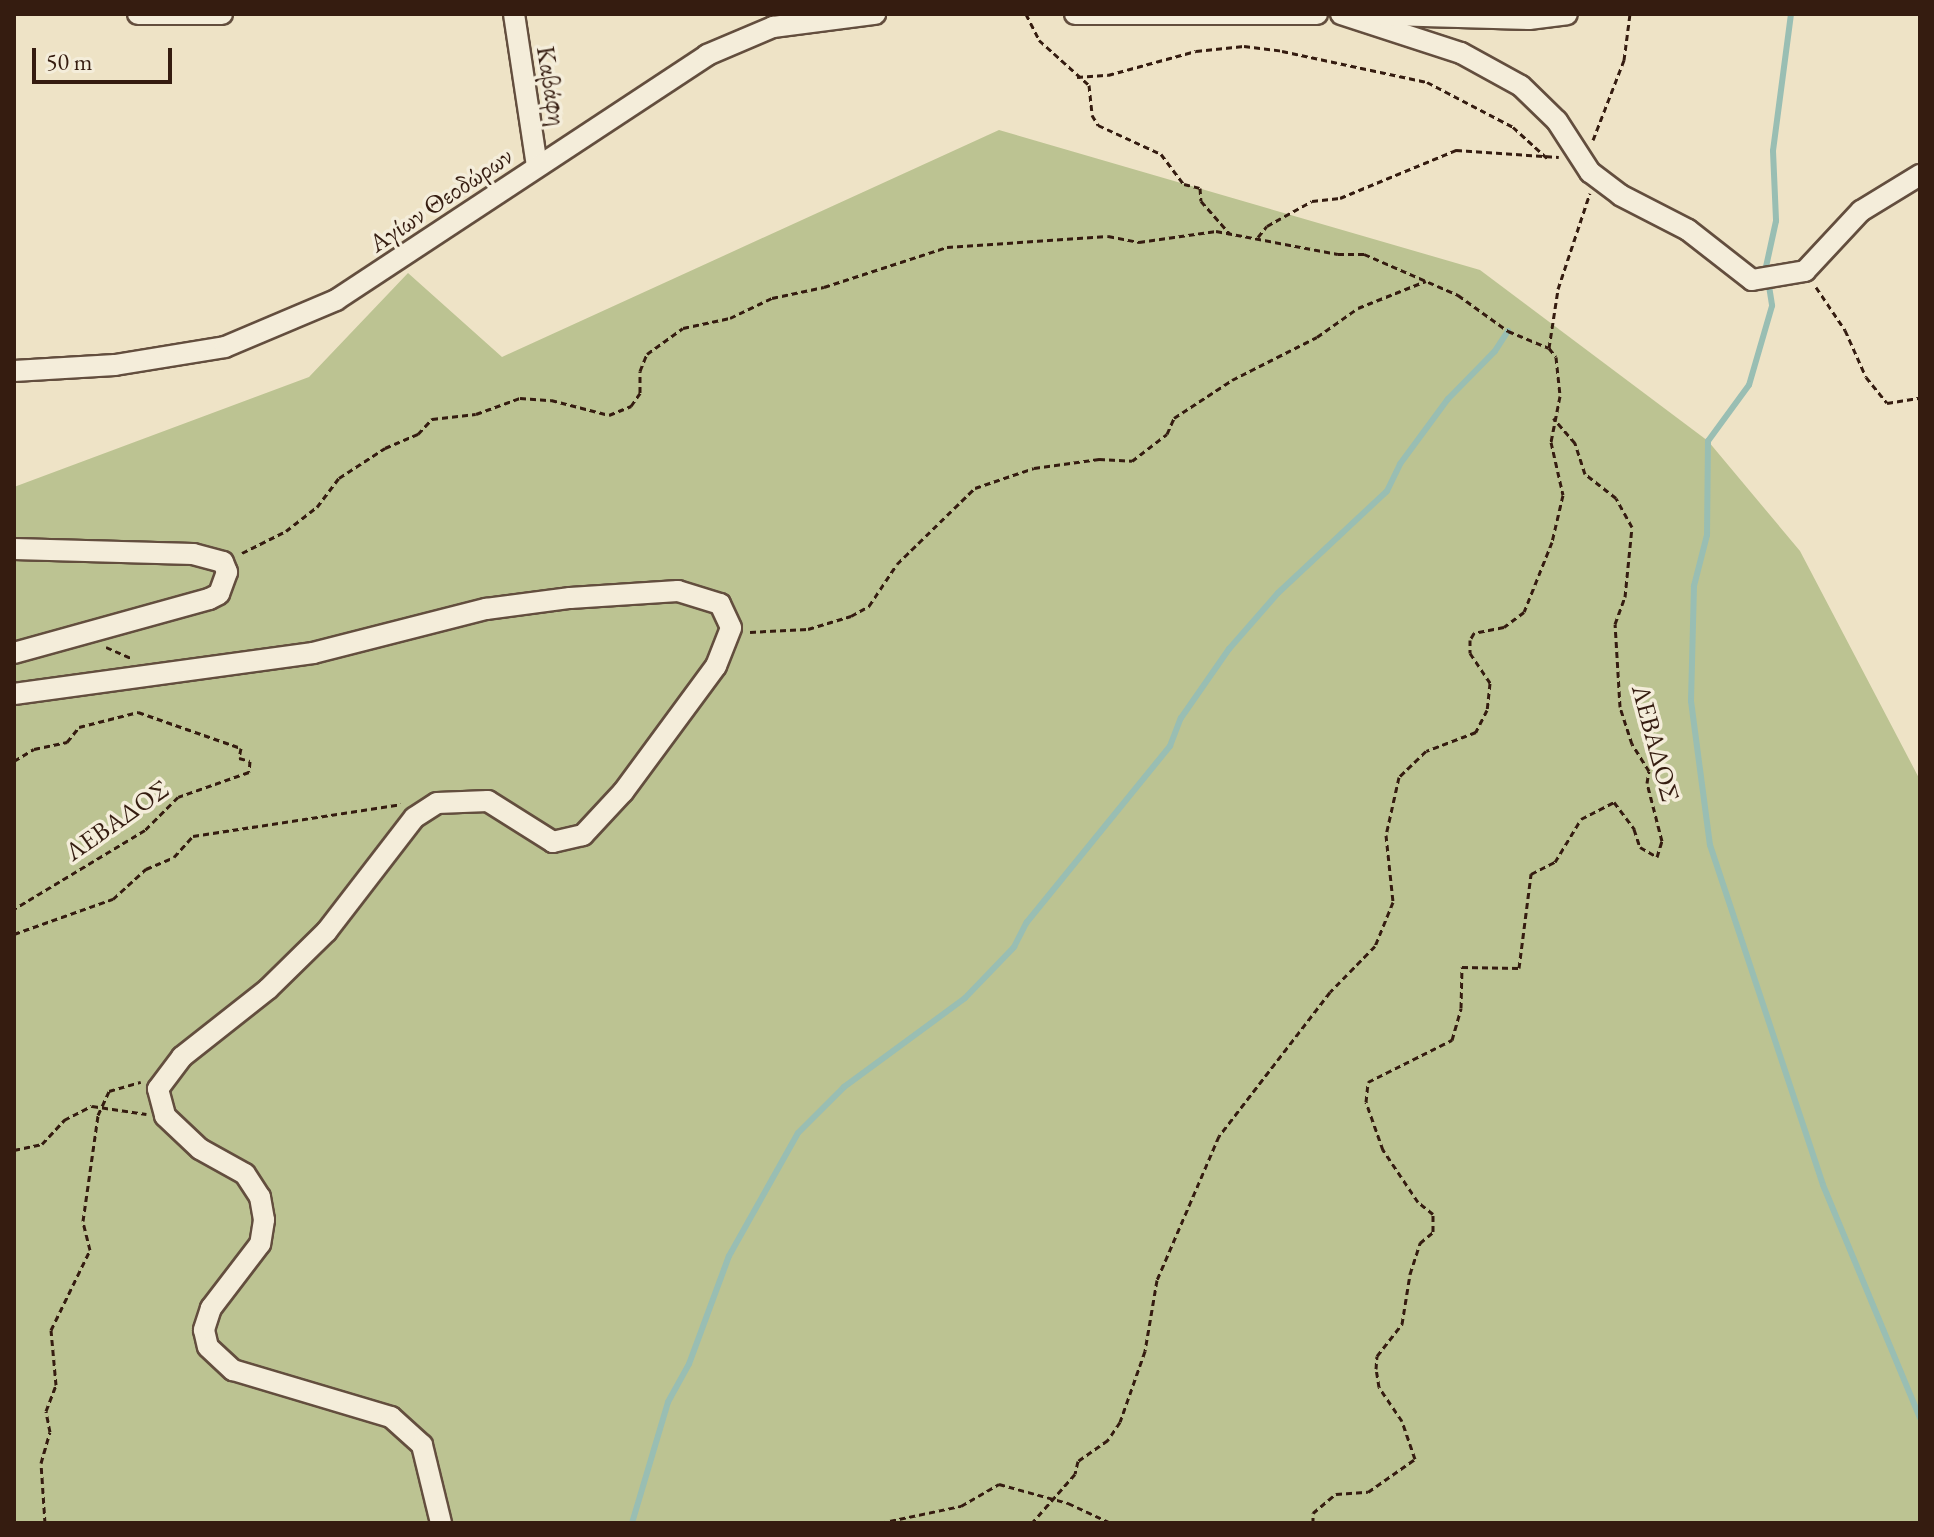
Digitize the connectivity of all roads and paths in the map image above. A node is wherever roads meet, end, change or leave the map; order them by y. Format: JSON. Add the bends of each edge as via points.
{"nodes":[{"id":1,"x":138,"y":14,"type":"edge"},
{"id":2,"x":222,"y":14,"type":"edge"},
{"id":3,"x":514,"y":14,"type":"edge"},
{"id":4,"x":875,"y":14,"type":"edge"},
{"id":5,"x":1026,"y":14,"type":"edge"},
{"id":6,"x":1075,"y":14,"type":"edge"},
{"id":7,"x":1317,"y":14,"type":"edge"},
{"id":8,"x":1341,"y":14,"type":"edge"},
{"id":9,"x":1353,"y":14,"type":"edge"},
{"id":10,"x":1567,"y":14,"type":"edge"},
{"id":11,"x":1630,"y":14,"type":"edge"},
{"id":12,"x":1077,"y":77,"type":"junction"},
{"id":13,"x":1578,"y":153,"type":"junction"},
{"id":14,"x":1548,"y":159,"type":"junction"},
{"id":15,"x":537,"y":166,"type":"junction"},
{"id":16,"x":1920,"y":175,"type":"edge"},
{"id":17,"x":1597,"y":177,"type":"junction"},
{"id":18,"x":1230,"y":234,"type":"junction"},
{"id":19,"x":1257,"y":239,"type":"junction"},
{"id":20,"x":1805,"y":271,"type":"junction"},
{"id":21,"x":1428,"y":280,"type":"junction"},
{"id":22,"x":1549,"y":348,"type":"junction"},
{"id":23,"x":14,"y":371,"type":"edge"},
{"id":24,"x":1920,"y":398,"type":"edge"},
{"id":25,"x":1553,"y":418,"type":"junction"},
{"id":26,"x":14,"y":549,"type":"edge"},
{"id":27,"x":227,"y":572,"type":"junction"},
{"id":28,"x":731,"y":628,"type":"junction"},
{"id":29,"x":92,"y":634,"type":"junction"},
{"id":30,"x":14,"y":653,"type":"edge"},
{"id":31,"x":134,"y":658,"type":"dead end"},
{"id":32,"x":14,"y":694,"type":"edge"},
{"id":33,"x":14,"y":761,"type":"edge"},
{"id":34,"x":429,"y":808,"type":"junction"},
{"id":35,"x":14,"y":909,"type":"edge"},
{"id":36,"x":14,"y":934,"type":"edge"},
{"id":37,"x":169,"y":1072,"type":"junction"},
{"id":38,"x":103,"y":1106,"type":"junction"},
{"id":39,"x":169,"y":1120,"type":"junction"},
{"id":40,"x":14,"y":1150,"type":"edge"},
{"id":41,"x":1049,"y":1501,"type":"junction"},
{"id":42,"x":45,"y":1523,"type":"edge"},
{"id":43,"x":441,"y":1523,"type":"edge"},
{"id":44,"x":880,"y":1523,"type":"edge"},
{"id":45,"x":1032,"y":1523,"type":"edge"},
{"id":46,"x":1111,"y":1523,"type":"edge"},
{"id":47,"x":1313,"y":1523,"type":"edge"}],
"edges":[{"from":1,"to":2,"type":"street"},
{"from":3,"to":15,"type":"street","name":"Καβάφη"},
{"from":4,"to":15,"type":"street","name":"Αγίων Θεοδώρων","via":[[773,27],[707,55]]},
{"from":5,"to":12,"type":"path","via":[[1039,40]]},
{"from":6,"to":7,"type":"street"},
{"from":8,"to":13,"type":"street","via":[[1461,53],[1521,86],[1557,121]]},
{"from":9,"to":10,"type":"street","via":[[1529,19]]},
{"from":11,"to":13,"type":"path","via":[[1624,60],[1607,109],[1592,141]]},
{"from":12,"to":14,"type":"path","via":[[1108,75],[1196,51],[1244,46],[1282,51],[1427,82],[1513,127]]},
{"from":12,"to":18,"type":"path","via":[[1089,85],[1098,125],[1161,154],[1184,184],[1200,188],[1201,201]]},
{"from":13,"to":14,"type":"path"},
{"from":13,"to":17,"type":"street"},
{"from":14,"to":19,"type":"path","via":[[1456,150],[1340,198],[1312,201],[1267,226]]},
{"from":15,"to":23,"type":"street","name":"Αγίων Θεοδώρων","via":[[336,300],[225,347],[115,365]]},
{"from":16,"to":20,"type":"street","via":[[1861,211]]},
{"from":17,"to":20,"type":"street","via":[[1688,230],[1752,280]]},
{"from":17,"to":22,"type":"path","via":[[1558,289]]},
{"from":18,"to":19,"type":"path"},
{"from":18,"to":27,"type":"path","via":[[947,247],[772,298],[730,318],[683,328],[647,354],[640,393],[626,409],[609,415],[520,398],[476,414],[432,419],[418,434],[339,478],[317,507],[270,541],[245,550]]},
{"from":19,"to":21,"type":"path","via":[[1378,256]]},
{"from":20,"to":24,"type":"path","via":[[1845,330],[1866,377],[1887,403]]},
{"from":21,"to":22,"type":"path","via":[[1508,331]]},
{"from":21,"to":28,"type":"path","via":[[1358,308],[1317,337],[1232,380],[1174,418],[1167,434],[1132,461],[1099,459],[1034,468],[975,488],[897,564],[869,606],[851,616],[782,633]]},
{"from":22,"to":25,"type":"path","via":[[1556,357],[1560,396]]},
{"from":25,"to":41,"type":"path","via":[[1551,442],[1563,495],[1552,542],[1524,612],[1504,627],[1474,633],[1470,640],[1470,653],[1490,683],[1487,710],[1476,732],[1426,751],[1399,777],[1386,835],[1393,902],[1375,946],[1330,992],[1219,1136],[1157,1280],[1145,1351],[1120,1422],[1108,1440],[1078,1461],[1075,1474]]},
{"from":25,"to":47,"type":"path","name":"ΛΕΒΑΔΟΣ","via":[[1575,443],[1585,474],[1616,498],[1632,527],[1625,597],[1615,624],[1620,707],[1632,744],[1649,771],[1647,783],[1662,841],[1657,857],[1640,847],[1614,802],[1581,819],[1555,862],[1531,874],[1519,968],[1462,967],[1461,1008],[1452,1040],[1368,1082],[1366,1102],[1383,1150],[1418,1202],[1433,1214],[1433,1232],[1420,1243],[1410,1274],[1402,1324],[1377,1356],[1376,1369],[1379,1387],[1402,1421],[1415,1459],[1368,1492],[1336,1494],[1313,1513]]},
{"from":26,"to":27,"type":"street","via":[[193,554],[223,562]]},
{"from":27,"to":29,"type":"street","via":[[219,594],[209,599]]},
{"from":28,"to":32,"type":"street","via":[[720,604],[678,591],[583,597],[486,609],[313,653]]},
{"from":28,"to":34,"type":"street","via":[[716,666],[623,792],[583,835],[553,842],[488,801],[459,798]]},
{"from":29,"to":30,"type":"street"},
{"from":29,"to":31,"type":"path","via":[[109,650]]},
{"from":33,"to":35,"type":"path","name":"ΛΕΒΑΔΟΣ","via":[[34,749],[67,742],[79,727],[138,712],[241,748],[239,758],[250,761],[249,772],[178,797],[145,830]]},
{"from":34,"to":36,"type":"path","via":[[394,802],[193,836],[174,857],[146,869],[113,899]]},
{"from":34,"to":37,"type":"street","via":[[414,818],[327,931]]},
{"from":37,"to":38,"type":"path","via":[[109,1091]]},
{"from":37,"to":39,"type":"street","via":[[158,1089]]},
{"from":38,"to":39,"type":"path"},
{"from":38,"to":40,"type":"path","via":[[79,1111],[42,1144]]},
{"from":38,"to":42,"type":"path","via":[[83,1221],[90,1250],[51,1330],[56,1385],[46,1411],[50,1432],[41,1463]]},
{"from":39,"to":43,"type":"street","via":[[200,1149],[245,1174],[260,1197],[264,1220],[260,1244],[211,1308],[204,1330],[208,1347],[233,1370],[391,1417],[422,1445]]},
{"from":41,"to":44,"type":"path","via":[[999,1484],[961,1506]]},
{"from":41,"to":45,"type":"path"},
{"from":41,"to":46,"type":"path"}]}
